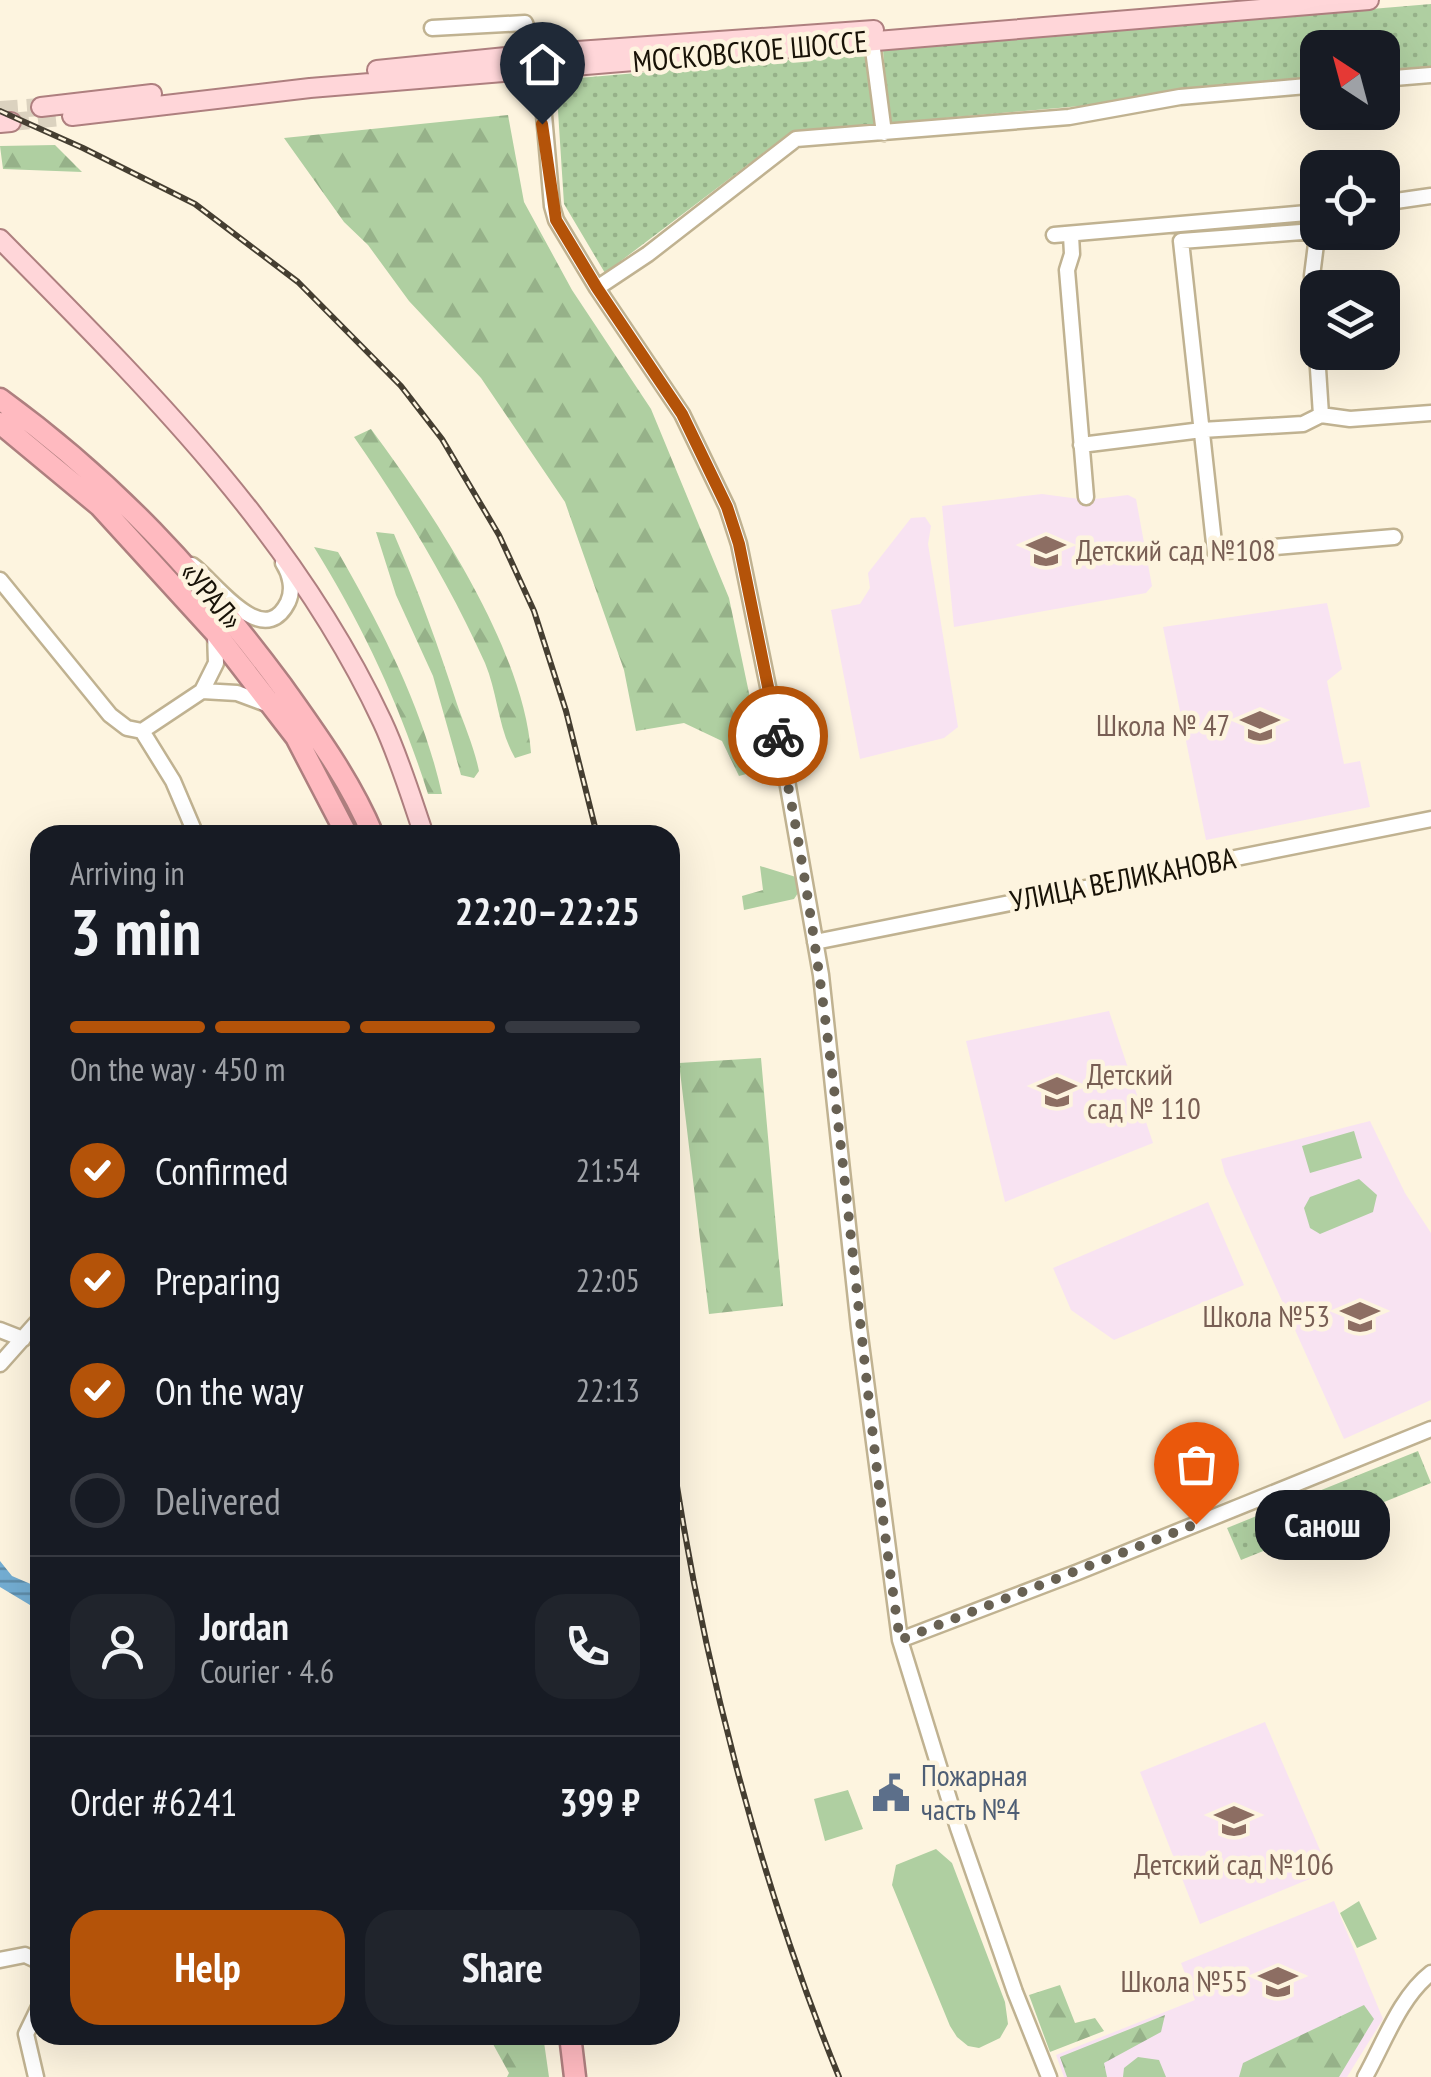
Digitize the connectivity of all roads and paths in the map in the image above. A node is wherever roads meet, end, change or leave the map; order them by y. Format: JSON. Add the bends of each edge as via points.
{"nodes":[{"id":1,"x":1224,"y":0,"type":"edge"},
{"id":2,"x":1369,"y":0,"type":"edge"},
{"id":3,"x":432,"y":28,"type":"dead end"},
{"id":4,"x":872,"y":42,"type":"junction"},
{"id":5,"x":536,"y":61,"type":"junction"},
{"id":6,"x":1431,"y":75,"type":"edge"},
{"id":7,"x":1400,"y":78,"type":"edge"},
{"id":8,"x":1300,"y":87,"type":"edge"},
{"id":9,"x":42,"y":107,"type":"tunnel mouth"},
{"id":10,"x":72,"y":116,"type":"tunnel mouth"},
{"id":11,"x":884,"y":133,"type":"junction"},
{"id":12,"x":1431,"y":196,"type":"edge"},
{"id":13,"x":1400,"y":200,"type":"edge"},
{"id":14,"x":1300,"y":214,"type":"edge"},
{"id":15,"x":1300,"y":231,"type":"edge"},
{"id":16,"x":1054,"y":235,"type":"dead end"},
{"id":17,"x":1071,"y":235,"type":"junction"},
{"id":18,"x":0,"y":239,"type":"edge"},
{"id":19,"x":1314,"y":250,"type":"edge"},
{"id":20,"x":597,"y":288,"type":"junction"},
{"id":21,"x":0,"y":399,"type":"edge"},
{"id":22,"x":1431,"y":413,"type":"edge"},
{"id":23,"x":1321,"y":416,"type":"junction"},
{"id":24,"x":0,"y":423,"type":"edge"},
{"id":25,"x":1202,"y":430,"type":"junction"},
{"id":26,"x":1081,"y":445,"type":"junction"},
{"id":27,"x":1086,"y":496,"type":"dead end"},
{"id":28,"x":266,"y":531,"type":"junction"},
{"id":29,"x":1394,"y":536,"type":"dead end"},
{"id":30,"x":174,"y":552,"type":"junction"},
{"id":31,"x":3,"y":589,"type":"edge"},
{"id":32,"x":215,"y":632,"type":"junction"},
{"id":33,"x":202,"y":690,"type":"junction"},
{"id":34,"x":270,"y":705,"type":"junction"},
{"id":35,"x":142,"y":732,"type":"junction"},
{"id":36,"x":1431,"y":819,"type":"edge"},
{"id":37,"x":192,"y":825,"type":"edge"},
{"id":38,"x":342,"y":825,"type":"edge"},
{"id":39,"x":368,"y":825,"type":"edge"},
{"id":40,"x":420,"y":825,"type":"edge"},
{"id":41,"x":816,"y":942,"type":"junction"},
{"id":42,"x":0,"y":1330,"type":"edge"},
{"id":43,"x":30,"y":1330,"type":"edge"},
{"id":44,"x":23,"y":1338,"type":"junction"},
{"id":45,"x":0,"y":1364,"type":"edge"},
{"id":46,"x":1431,"y":1428,"type":"edge"},
{"id":47,"x":900,"y":1640,"type":"junction"},
{"id":48,"x":30,"y":1958,"type":"edge"},
{"id":49,"x":0,"y":1960,"type":"edge"},
{"id":50,"x":1431,"y":1972,"type":"edge"},
{"id":51,"x":30,"y":2026,"type":"edge"},
{"id":52,"x":571,"y":2045,"type":"edge"},
{"id":53,"x":36,"y":2077,"type":"edge"},
{"id":54,"x":575,"y":2077,"type":"edge"},
{"id":55,"x":1049,"y":2077,"type":"edge"},
{"id":56,"x":1365,"y":2077,"type":"edge"}],
"edges":[{"from":1,"to":5,"type":"main road","name":"МОСКОВСКОЕ ШОССЕ"},
{"from":2,"to":4,"type":"main road","name":"МОСКОВСКОЕ ШОССЕ"},
{"from":3,"to":5,"type":"street","via":[[526,22]]},
{"from":4,"to":5,"type":"main road","name":"МОСКОВСКОЕ ШОССЕ"},
{"from":4,"to":11,"type":"street"},
{"from":5,"to":9,"type":"main road","name":"МОСКОВСКОЕ ШОССЕ"},
{"from":5,"to":10,"type":"main road","name":"МОСКОВСКОЕ ШОССЕ"},
{"from":5,"to":20,"type":"street","via":[[552,206]]},
{"from":6,"to":7,"type":"street"},
{"from":8,"to":11,"type":"street"},
{"from":11,"to":20,"type":"street","via":[[796,139]]},
{"from":12,"to":13,"type":"street"},
{"from":14,"to":17,"type":"street"},
{"from":15,"to":25,"type":"street","via":[[1181,241]]},
{"from":16,"to":17,"type":"street"},
{"from":17,"to":26,"type":"street","via":[[1067,270]]},
{"from":18,"to":28,"type":"main road","via":[[172,415]]},
{"from":19,"to":23,"type":"street"},
{"from":20,"to":41,"type":"street","via":[[682,414],[727,507]]},
{"from":21,"to":30,"type":"highway","name":"«УРАЛ»","via":[[115,491]]},
{"from":22,"to":23,"type":"street"},
{"from":23,"to":25,"type":"street","via":[[1303,424]]},
{"from":24,"to":32,"type":"highway","name":"«УРАЛ»","via":[[100,506]]},
{"from":25,"to":26,"type":"street"},
{"from":25,"to":29,"type":"street","via":[[1215,552]]},
{"from":26,"to":27,"type":"street"},
{"from":28,"to":30,"type":"street","via":[[291,586],[282,610],[270,617],[246,616]]},
{"from":28,"to":40,"type":"main road","via":[[333,629],[383,722]]},
{"from":30,"to":39,"type":"highway","name":"«УРАЛ»","via":[[323,741]]},
{"from":31,"to":35,"type":"street","via":[[110,715]]},
{"from":32,"to":33,"type":"street","via":[[216,663]]},
{"from":32,"to":34,"type":"highway","name":"«УРАЛ»"},
{"from":33,"to":34,"type":"street"},
{"from":33,"to":35,"type":"street"},
{"from":34,"to":38,"type":"highway","name":"«УРАЛ»","via":[[296,736]]},
{"from":35,"to":37,"type":"street"},
{"from":36,"to":41,"type":"street","name":"УЛИЦА ВЕЛИКАНОВА"},
{"from":41,"to":47,"type":"street"},
{"from":42,"to":44,"type":"street"},
{"from":43,"to":44,"type":"street"},
{"from":44,"to":45,"type":"street"},
{"from":46,"to":47,"type":"street"},
{"from":47,"to":55,"type":"street","via":[[958,1828]]},
{"from":48,"to":49,"type":"street"},
{"from":50,"to":56,"type":"street"},
{"from":51,"to":53,"type":"street"},
{"from":52,"to":54,"type":"highway"}]}
